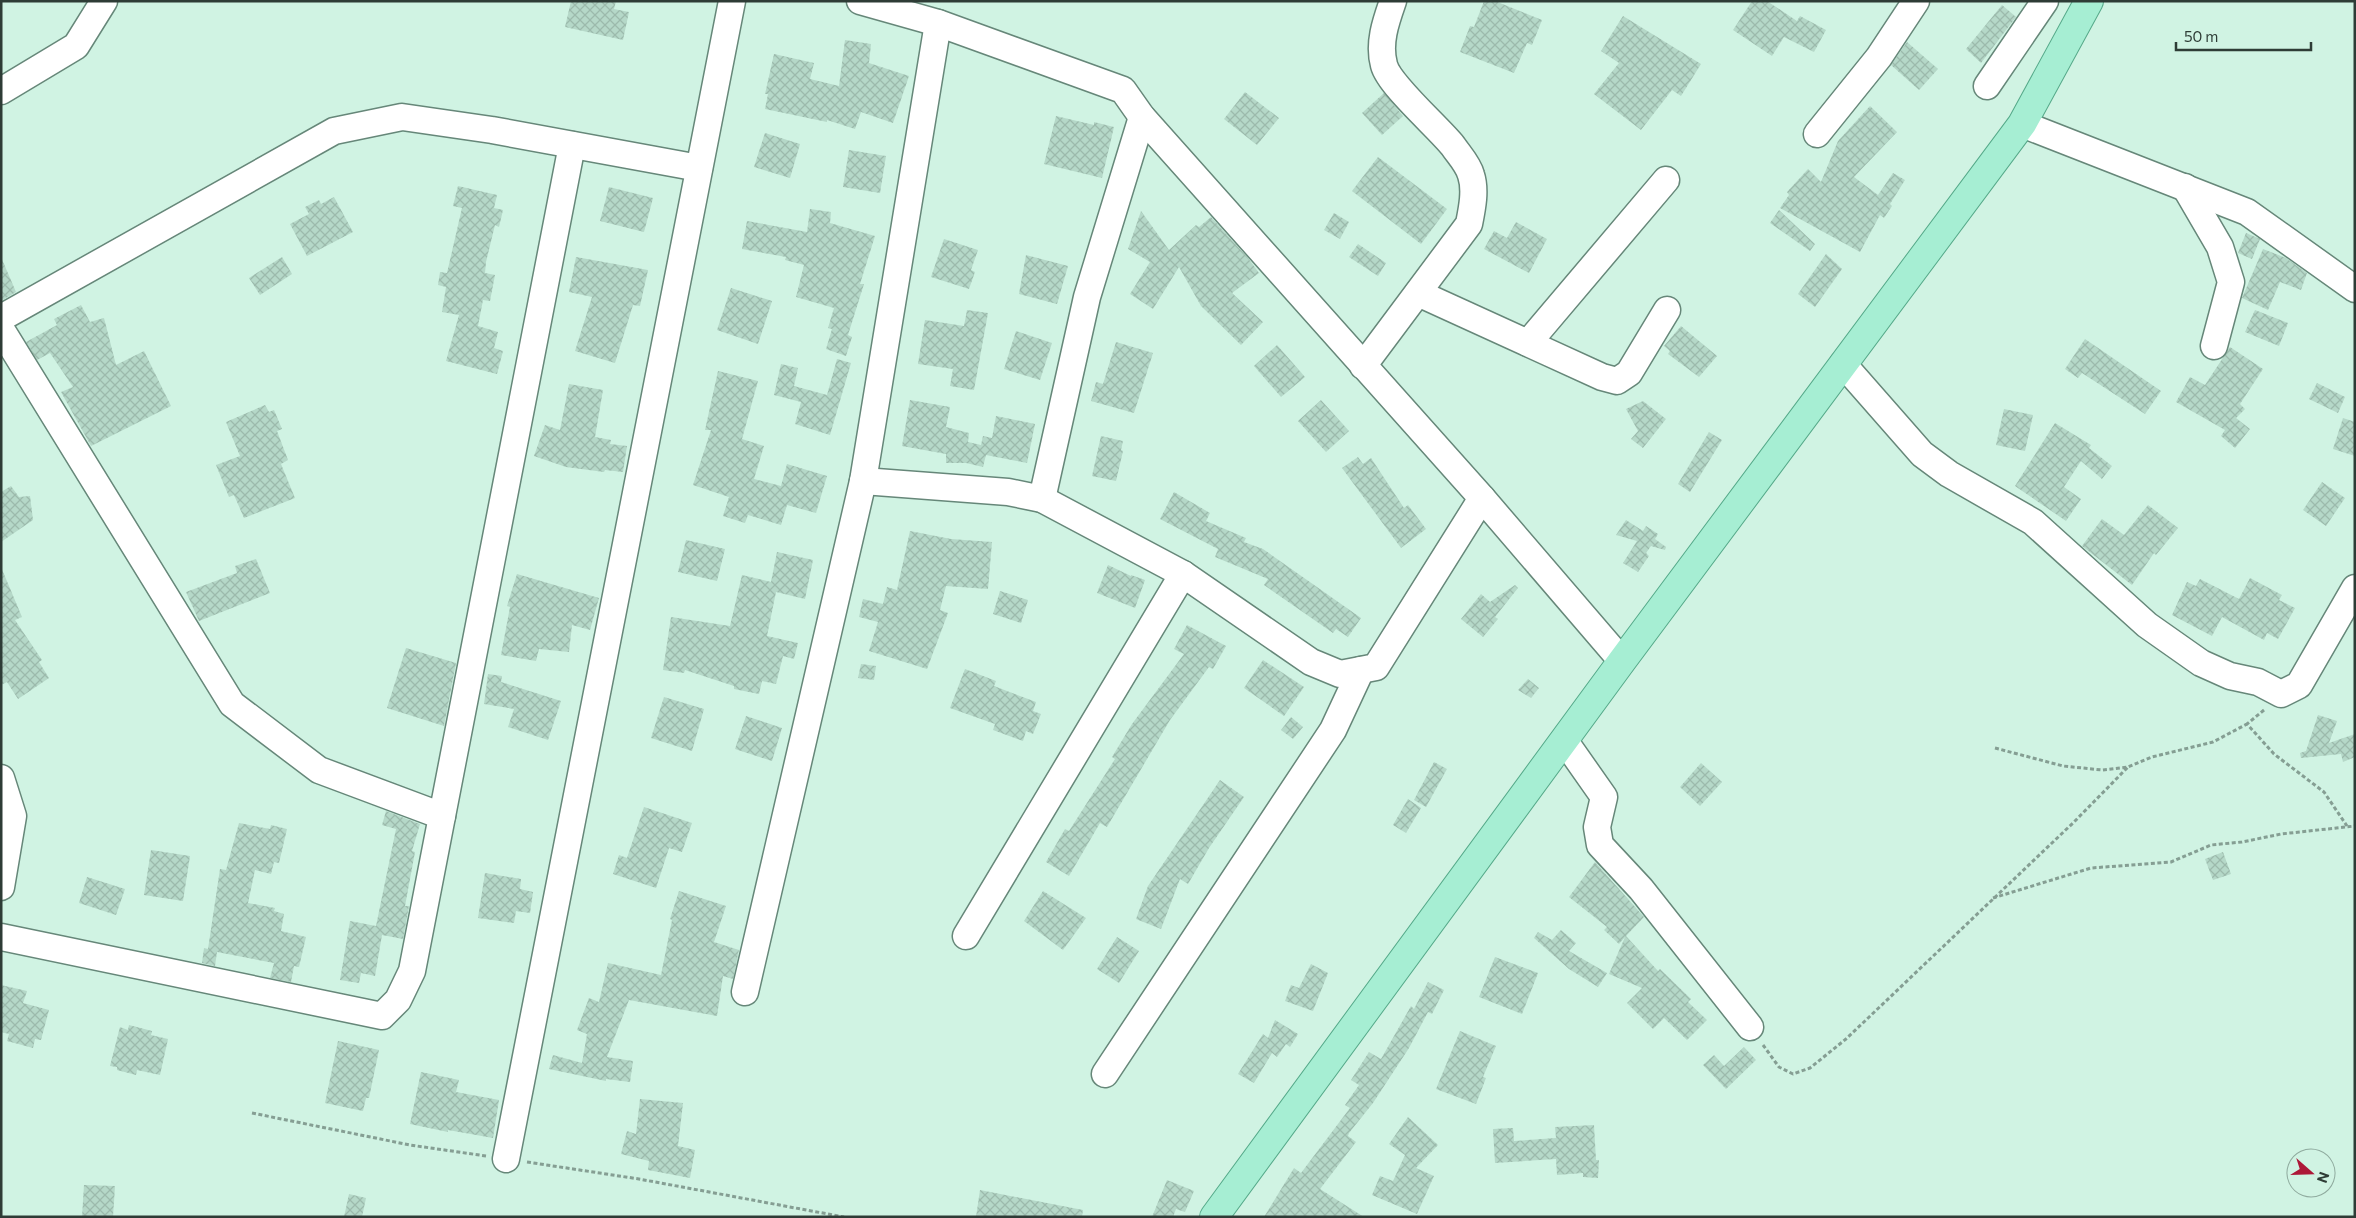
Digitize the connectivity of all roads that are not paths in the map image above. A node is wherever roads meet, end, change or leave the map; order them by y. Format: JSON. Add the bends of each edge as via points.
{"nodes":[{"id":1,"x":104,"y":1,"type":"edge"},
{"id":2,"x":732,"y":1,"type":"edge"},
{"id":3,"x":860,"y":1,"type":"edge"},
{"id":4,"x":1393,"y":1,"type":"edge"},
{"id":5,"x":1916,"y":1,"type":"edge"},
{"id":6,"x":2045,"y":1,"type":"edge"},
{"id":7,"x":2089,"y":1,"type":"edge"},
{"id":8,"x":938,"y":22,"type":"junction"},
{"id":9,"x":1986,"y":86,"type":"dead end"},
{"id":10,"x":1,"y":91,"type":"edge"},
{"id":11,"x":1142,"y":117,"type":"junction"},
{"id":12,"x":2022,"y":124,"type":"junction"},
{"id":13,"x":1817,"y":134,"type":"dead end"},
{"id":14,"x":572,"y":145,"type":"junction"},
{"id":15,"x":699,"y":168,"type":"junction"},
{"id":16,"x":1666,"y":180,"type":"dead end"},
{"id":17,"x":2185,"y":187,"type":"junction"},
{"id":18,"x":2355,"y":289,"type":"edge"},
{"id":19,"x":1418,"y":293,"type":"junction"},
{"id":20,"x":1667,"y":310,"type":"dead end"},
{"id":21,"x":1,"y":318,"type":"edge"},
{"id":22,"x":1,"y":329,"type":"edge"},
{"id":23,"x":1528,"y":343,"type":"junction"},
{"id":24,"x":2214,"y":346,"type":"dead end"},
{"id":25,"x":1843,"y":364,"type":"junction"},
{"id":26,"x":1363,"y":366,"type":"junction"},
{"id":27,"x":863,"y":481,"type":"junction"},
{"id":28,"x":1482,"y":498,"type":"junction"},
{"id":29,"x":1042,"y":499,"type":"junction"},
{"id":30,"x":1183,"y":574,"type":"junction"},
{"id":31,"x":2355,"y":588,"type":"edge"},
{"id":32,"x":1622,"y":661,"type":"junction"},
{"id":33,"x":1361,"y":670,"type":"junction"},
{"id":34,"x":1564,"y":740,"type":"junction"},
{"id":35,"x":1,"y":778,"type":"edge"},
{"id":36,"x":442,"y":816,"type":"junction"},
{"id":37,"x":1,"y":887,"type":"edge"},
{"id":38,"x":966,"y":936,"type":"dead end"},
{"id":39,"x":1,"y":937,"type":"edge"},
{"id":40,"x":745,"y":992,"type":"dead end"},
{"id":41,"x":1750,"y":1027,"type":"road end"},
{"id":42,"x":1105,"y":1074,"type":"dead end"},
{"id":43,"x":506,"y":1159,"type":"road end"},
{"id":44,"x":1214,"y":1217,"type":"edge"}],
"edges":[{"from":1,"to":10,"type":"street","via":[[76,46]]},
{"from":2,"to":15,"type":"street"},
{"from":3,"to":8,"type":"street"},
{"from":4,"to":19,"type":"street","via":[[1384,31],[1384,66],[1416,108],[1445,137],[1472,176],[1470,224]]},
{"from":5,"to":13,"type":"street","via":[[1879,57]]},
{"from":6,"to":9,"type":"street"},
{"from":7,"to":12,"type":"main road"},
{"from":8,"to":11,"type":"street","via":[[1123,90]]},
{"from":8,"to":27,"type":"street"},
{"from":11,"to":26,"type":"street"},
{"from":11,"to":29,"type":"street","via":[[1087,297]]},
{"from":12,"to":17,"type":"street"},
{"from":12,"to":25,"type":"main road"},
{"from":14,"to":15,"type":"street"},
{"from":14,"to":21,"type":"street","via":[[402,117],[334,131]]},
{"from":14,"to":36,"type":"street"},
{"from":15,"to":43,"type":"street"},
{"from":16,"to":23,"type":"street"},
{"from":17,"to":18,"type":"street","via":[[2247,212]]},
{"from":17,"to":24,"type":"street","via":[[2220,248],[2231,282]]},
{"from":19,"to":23,"type":"street"},
{"from":19,"to":26,"type":"street"},
{"from":20,"to":23,"type":"street","via":[[1630,373],[1617,381]]},
{"from":22,"to":36,"type":"street","via":[[232,704],[319,770]]},
{"from":25,"to":31,"type":"street","via":[[1922,454],[1949,474],[2033,522],[2147,625],[2201,662],[2230,676],[2258,682],[2281,694],[2299,685]]},
{"from":25,"to":32,"type":"main road"},
{"from":26,"to":28,"type":"street"},
{"from":27,"to":29,"type":"street","via":[[1008,492]]},
{"from":27,"to":40,"type":"street"},
{"from":28,"to":32,"type":"street"},
{"from":28,"to":33,"type":"street","via":[[1376,667]]},
{"from":29,"to":30,"type":"street"},
{"from":30,"to":33,"type":"street","via":[[1311,662],[1340,674]]},
{"from":30,"to":38,"type":"street"},
{"from":32,"to":34,"type":"main road"},
{"from":33,"to":42,"type":"street","via":[[1333,730]]},
{"from":34,"to":41,"type":"street","via":[[1604,797],[1597,826],[1600,845],[1641,889]]},
{"from":34,"to":44,"type":"main road"},
{"from":35,"to":37,"type":"street","via":[[13,816]]},
{"from":36,"to":39,"type":"street","via":[[412,971],[398,1000],[382,1016]]}]}
